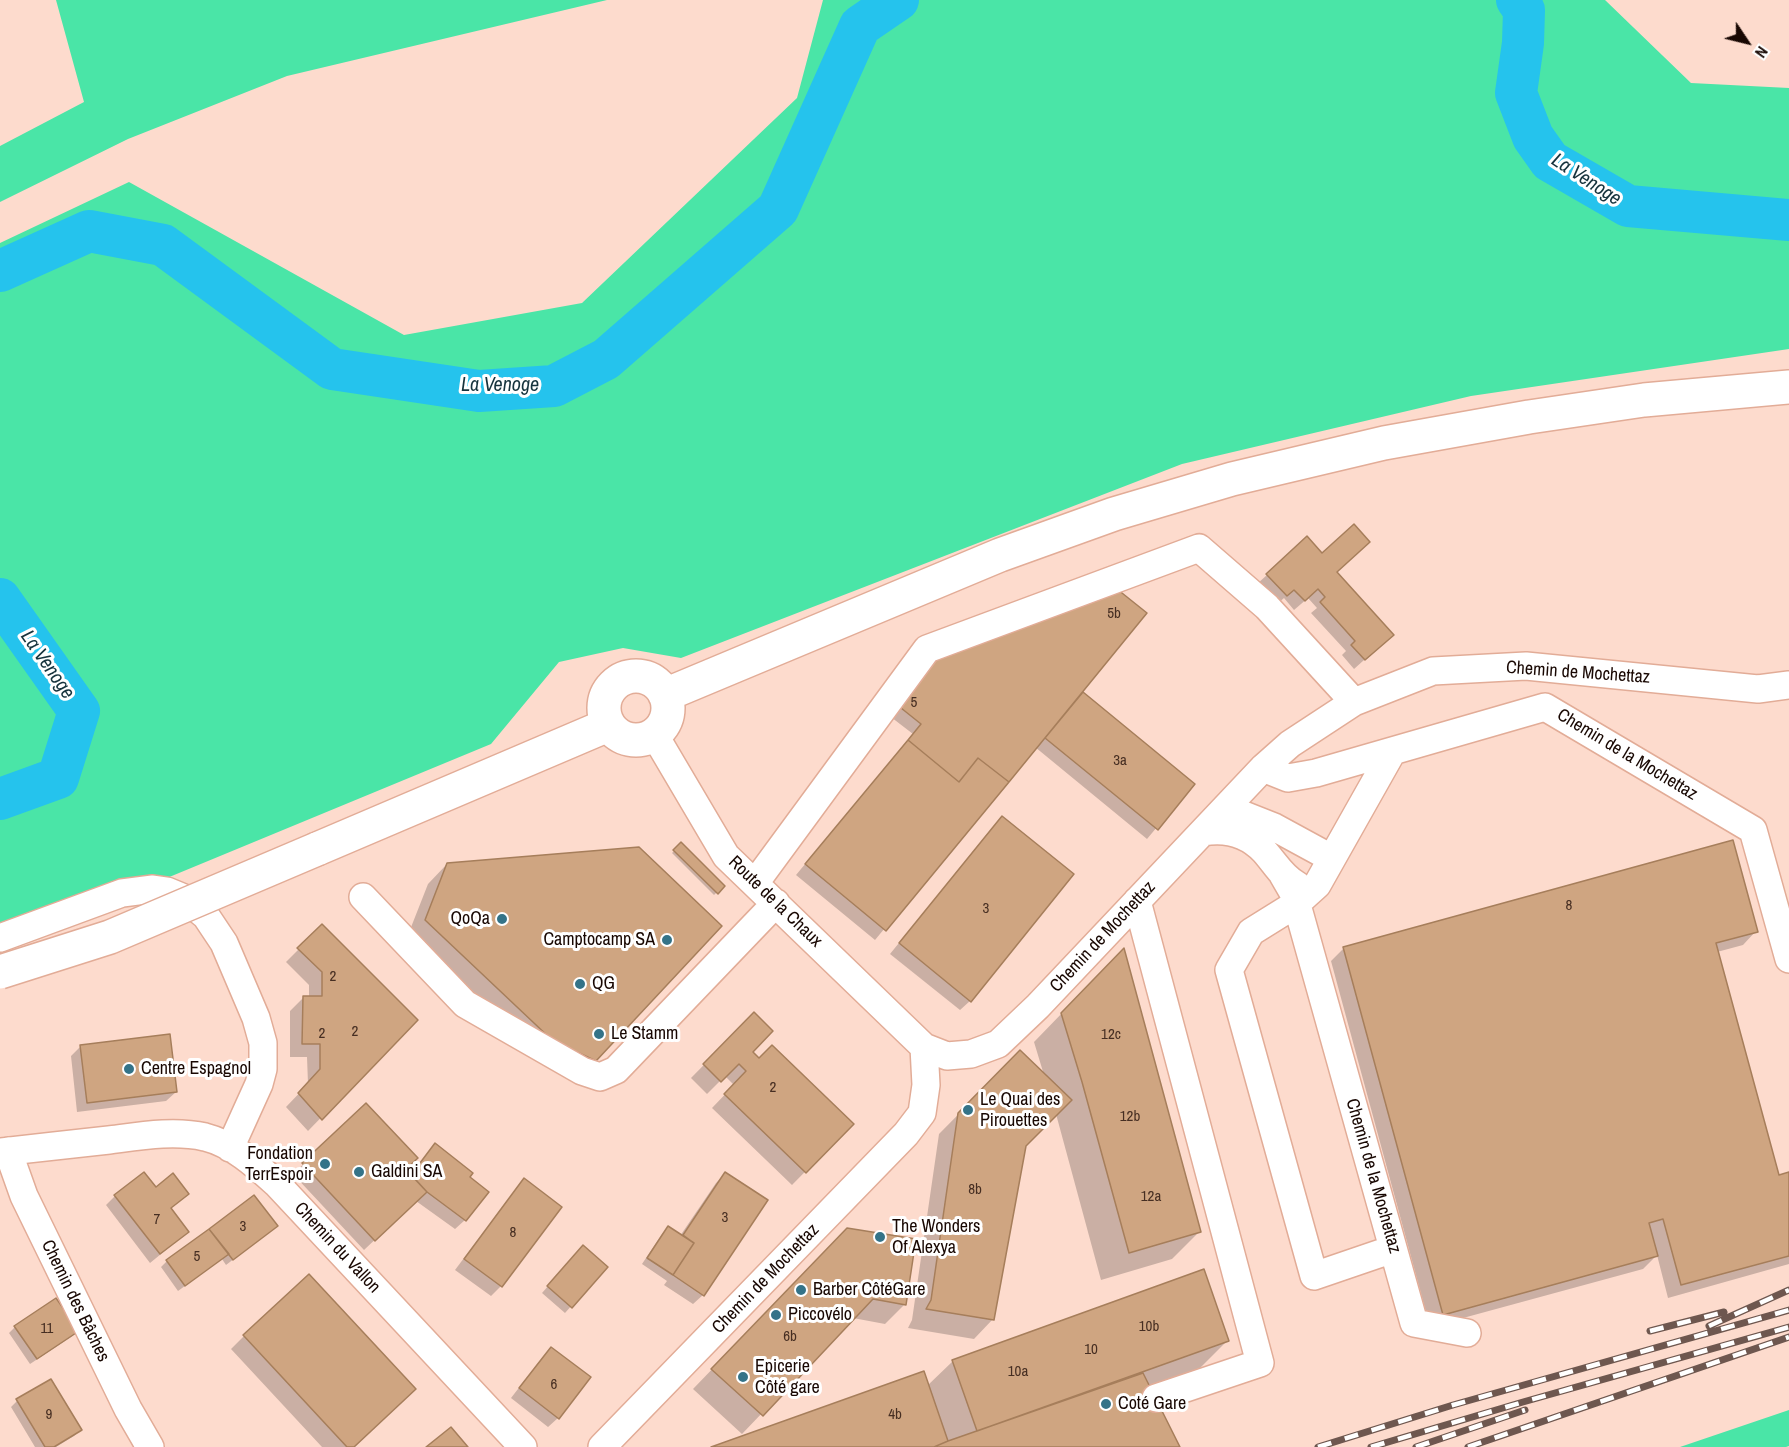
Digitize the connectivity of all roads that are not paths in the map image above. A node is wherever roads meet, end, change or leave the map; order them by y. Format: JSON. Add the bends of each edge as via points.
{"nodes":[{"id":1,"x":1789,"y":387,"type":"edge"},
{"id":2,"x":1789,"y":685,"type":"edge"},
{"id":3,"x":665,"y":695,"type":"junction"},
{"id":4,"x":1353,"y":702,"type":"junction"},
{"id":5,"x":608,"y":725,"type":"junction"},
{"id":6,"x":654,"y":734,"type":"junction"},
{"id":7,"x":1392,"y":752,"type":"junction"},
{"id":8,"x":1263,"y":768,"type":"junction"},
{"id":9,"x":1226,"y":807,"type":"junction"},
{"id":10,"x":1203,"y":832,"type":"junction"},
{"id":11,"x":1332,"y":858,"type":"junction"},
{"id":12,"x":1283,"y":875,"type":"junction"},
{"id":13,"x":755,"y":883,"type":"junction"},
{"id":14,"x":1317,"y":885,"type":"junction"},
{"id":15,"x":363,"y":897,"type":"dead end"},
{"id":16,"x":1137,"y":901,"type":"junction"},
{"id":17,"x":776,"y":903,"type":"junction"},
{"id":18,"x":1296,"y":904,"type":"junction"},
{"id":19,"x":0,"y":938,"type":"edge"},
{"id":20,"x":1789,"y":959,"type":"edge"},
{"id":21,"x":0,"y":972,"type":"edge"},
{"id":22,"x":924,"y":1047,"type":"junction"},
{"id":23,"x":230,"y":1148,"type":"junction"},
{"id":24,"x":4,"y":1152,"type":"edge"},
{"id":25,"x":1393,"y":1249,"type":"junction"},
{"id":26,"x":1467,"y":1333,"type":"dead end"},
{"id":27,"x":1156,"y":1398,"type":"dead end"},
{"id":28,"x":150,"y":1447,"type":"edge"},
{"id":29,"x":523,"y":1447,"type":"edge"},
{"id":30,"x":602,"y":1447,"type":"edge"}],
"edges":[{"from":1,"to":3,"type":"main road","via":[[1644,400],[1528,417],[1384,443],[1232,479],[1114,514],[1000,555]]},
{"from":2,"to":4,"type":"street","name":"Chemin de Mochettaz","via":[[1758,689],[1526,666],[1433,671]]},
{"from":3,"to":5,"type":"main road","via":[[659,686],[641,676],[621,680],[606,694],[604,715]]},
{"from":3,"to":6,"type":"main road","via":[[666,717]]},
{"from":4,"to":8,"type":"street","name":"Chemin de Mochettaz","via":[[1290,744]]},
{"from":4,"to":13,"type":"street","via":[[1267,607],[1199,548],[927,649]]},
{"from":5,"to":6,"type":"main road","via":[[615,733],[634,740]]},
{"from":5,"to":21,"type":"main road","bridge":true,"via":[[110,937]]},
{"from":6,"to":13,"type":"street","name":"Route de la Chaux","via":[[726,856]]},
{"from":7,"to":8,"type":"street","name":"Chemin de la Mochettaz","via":[[1288,778]]},
{"from":7,"to":11,"type":"street"},
{"from":7,"to":20,"type":"street","name":"Chemin de la Mochettaz","via":[[1545,707],[1753,831]]},
{"from":8,"to":9,"type":"street","name":"Chemin de Mochettaz"},
{"from":9,"to":10,"type":"street","name":"Chemin de Mochettaz"},
{"from":9,"to":11,"type":"street"},
{"from":10,"to":12,"type":"street","name":"Chemin de la Mochettaz","via":[[1219,829],[1251,840]]},
{"from":10,"to":16,"type":"street","name":"Chemin de Mochettaz"},
{"from":11,"to":14,"type":"street"},
{"from":12,"to":14,"type":"street","name":"Chemin de la Mochettaz","via":[[1305,888]]},
{"from":12,"to":18,"type":"street","name":"Chemin de la Mochettaz"},
{"from":13,"to":17,"type":"street","name":"Route de la Chaux"},
{"from":14,"to":18,"type":"street"},
{"from":15,"to":17,"type":"street","via":[[465,1005],[582,1071],[600,1077],[616,1070]]},
{"from":16,"to":22,"type":"street","name":"Chemin de Mochettaz","via":[[998,1044],[971,1054],[947,1056]]},
{"from":16,"to":27,"type":"street","via":[[1260,1363]]},
{"from":17,"to":22,"type":"street","name":"Route de la Chaux"},
{"from":18,"to":25,"type":"street","name":"Chemin de la Mochettaz"},
{"from":18,"to":25,"type":"street","via":[[1251,932],[1229,970],[1314,1276]]},
{"from":19,"to":23,"type":"street","via":[[122,892],[167,891],[184,898],[206,916],[224,943],[263,1043],[259,1084]]},
{"from":22,"to":30,"type":"street","name":"Chemin de Mochettaz","via":[[926,1085],[922,1113],[906,1134]]},
{"from":23,"to":24,"type":"street","name":"Chemin du Vallon","via":[[206,1138],[180,1134]]},
{"from":23,"to":29,"type":"street","name":"Chemin du Vallon","via":[[277,1184]]},
{"from":24,"to":28,"type":"street","name":"Chemin des Bâches"},
{"from":25,"to":26,"type":"street","name":"Chemin de la Mochettaz","via":[[1414,1323]]}]}
